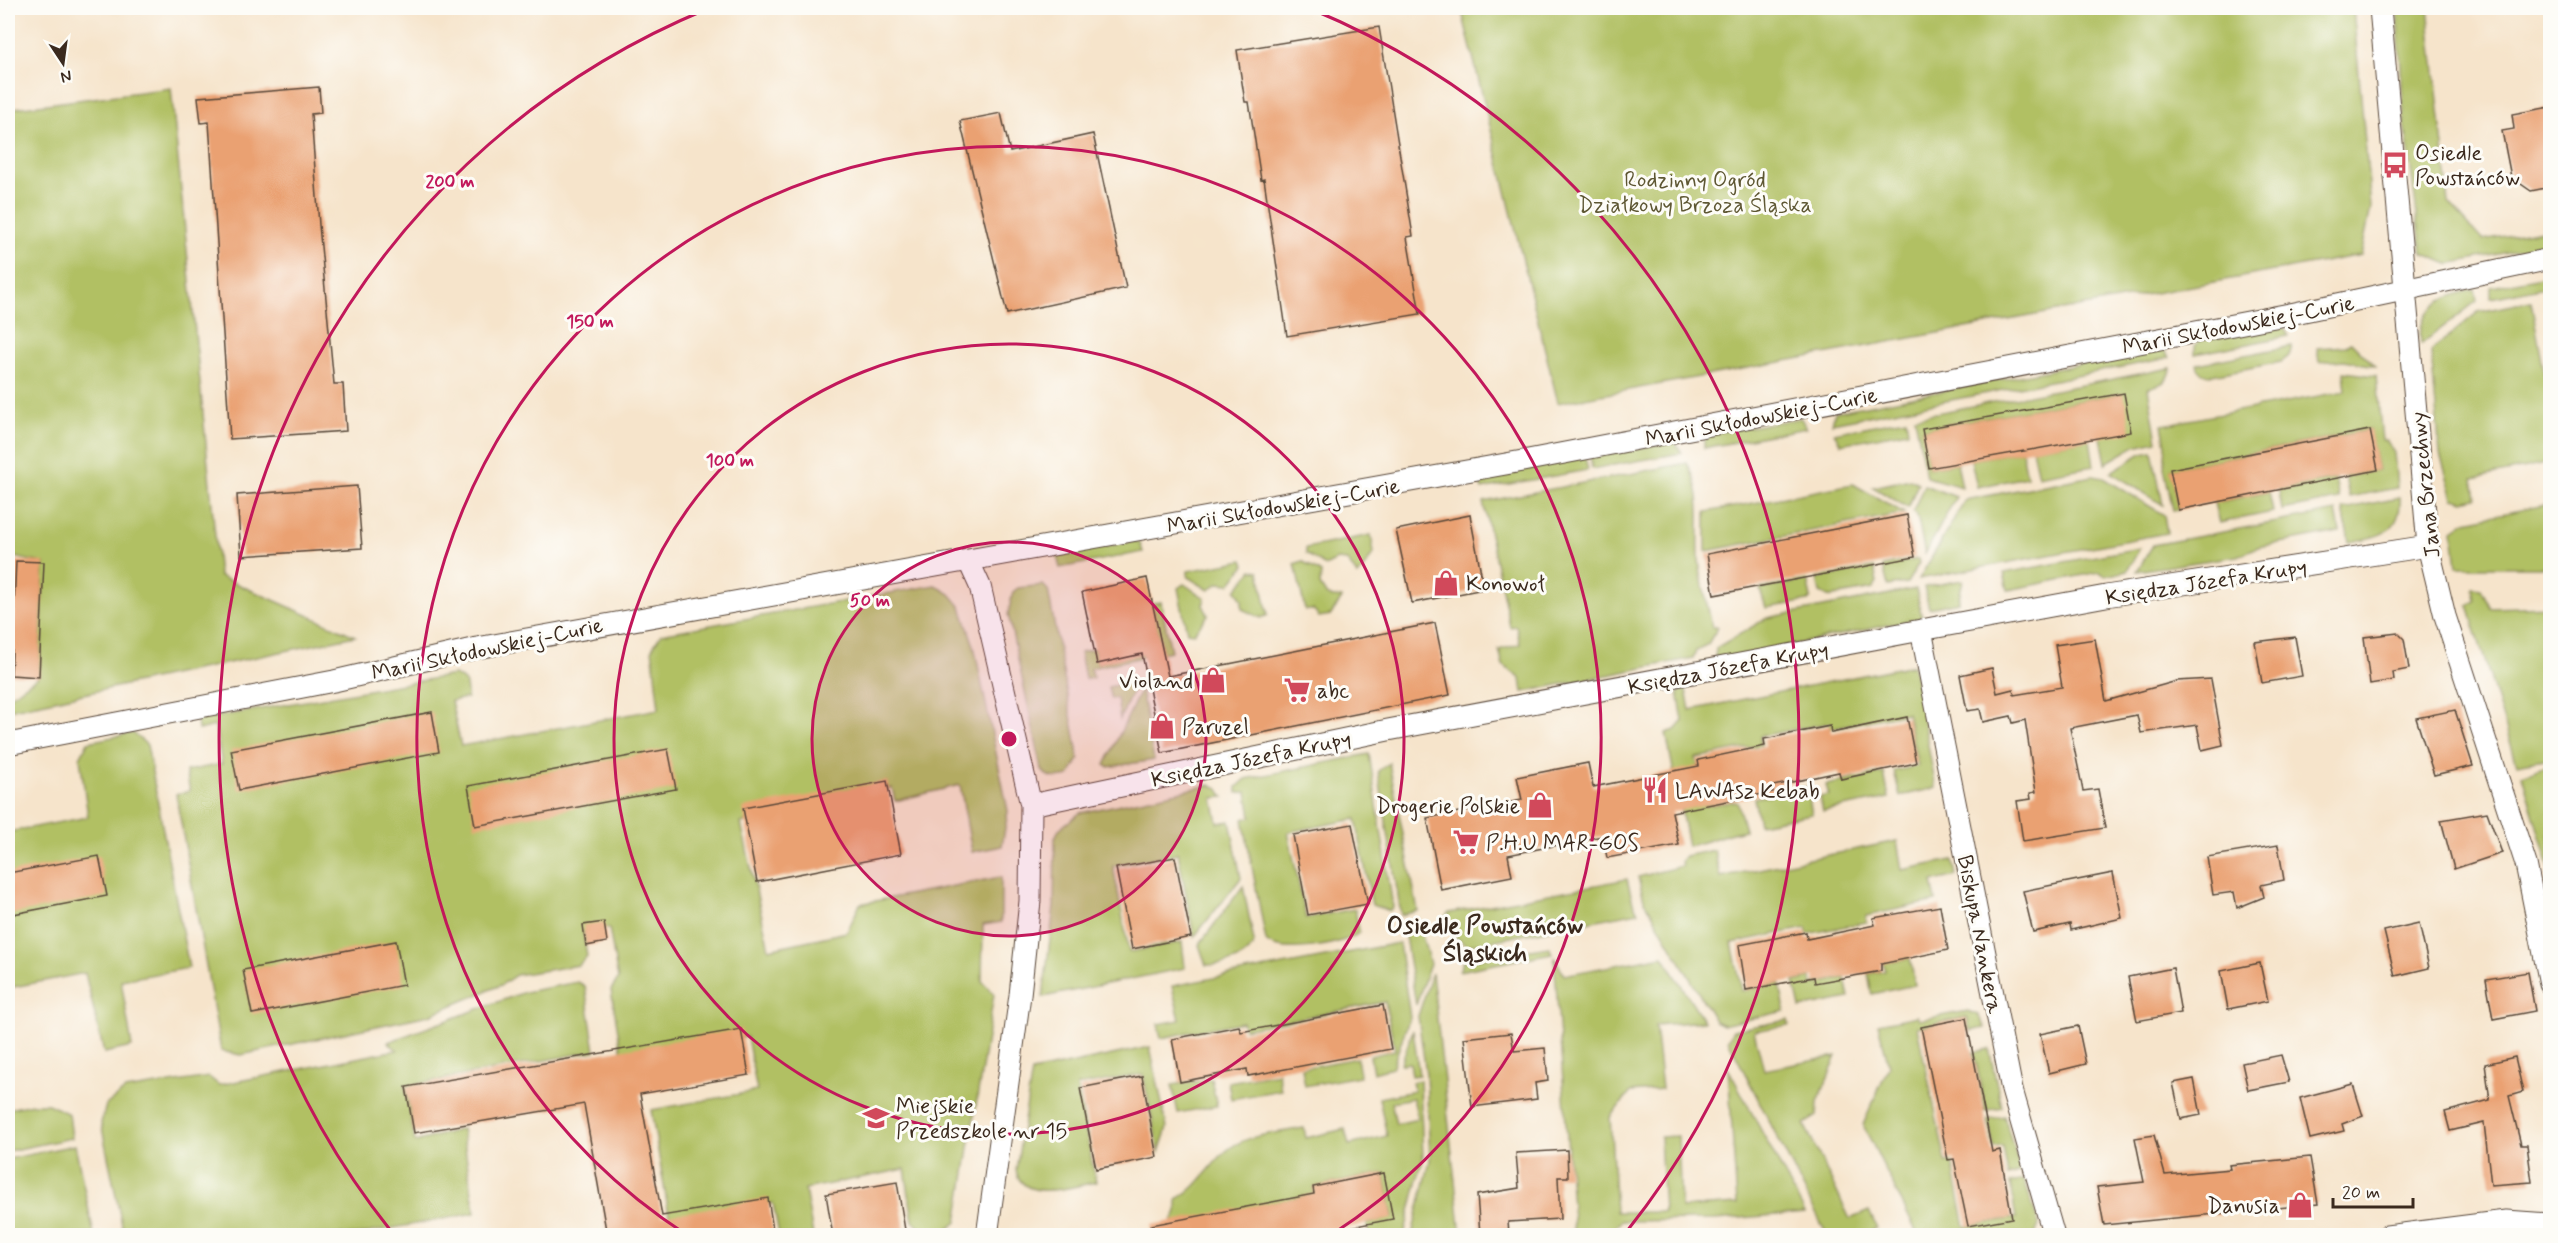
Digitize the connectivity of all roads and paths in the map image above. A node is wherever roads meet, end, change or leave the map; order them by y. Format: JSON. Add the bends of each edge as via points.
{"nodes":[{"id":1,"x":2380,"y":8,"type":"edge"},
{"id":2,"x":2550,"y":259,"type":"edge"},
{"id":3,"x":2404,"y":290,"type":"junction"},
{"id":4,"x":2428,"y":546,"type":"junction"},
{"id":5,"x":969,"y":562,"type":"junction"},
{"id":6,"x":1921,"y":630,"type":"junction"},
{"id":7,"x":8,"y":744,"type":"edge"},
{"id":8,"x":1031,"y":804,"type":"junction"},
{"id":9,"x":2550,"y":984,"type":"edge"},
{"id":10,"x":2550,"y":1224,"type":"edge"},
{"id":11,"x":987,"y":1236,"type":"edge"},
{"id":12,"x":2054,"y":1236,"type":"edge"},
{"id":13,"x":2387,"y":1236,"type":"edge"}],
"edges":[{"from":1,"to":3,"type":"street","name":"Jana Brzechwy"},
{"from":2,"to":3,"type":"street","name":"Marii Skłodowskiej-Curie"},
{"from":3,"to":4,"type":"street","name":"Jana Brzechwy"},
{"from":3,"to":5,"type":"street","name":"Marii Skłodowskiej-Curie","via":[[1528,460]]},
{"from":4,"to":6,"type":"street","name":"Księdza Józefa Krupy","via":[[2106,596]]},
{"from":4,"to":9,"type":"street","name":"Jana Brzechwy","via":[[2445,616],[2526,864]]},
{"from":5,"to":7,"type":"street","name":"Marii Skłodowskiej-Curie","via":[[488,645],[334,681]]},
{"from":5,"to":8,"type":"street","via":[[980,586]]},
{"from":6,"to":8,"type":"street","name":"Księdza Józefa Krupy","via":[[1388,730]]},
{"from":6,"to":12,"type":"street","name":"Biskupa Nankera","via":[[2012,1090]]},
{"from":8,"to":11,"type":"street","via":[[1030,901]]},
{"from":10,"to":13,"type":"street","via":[[2506,1221]]}]}
